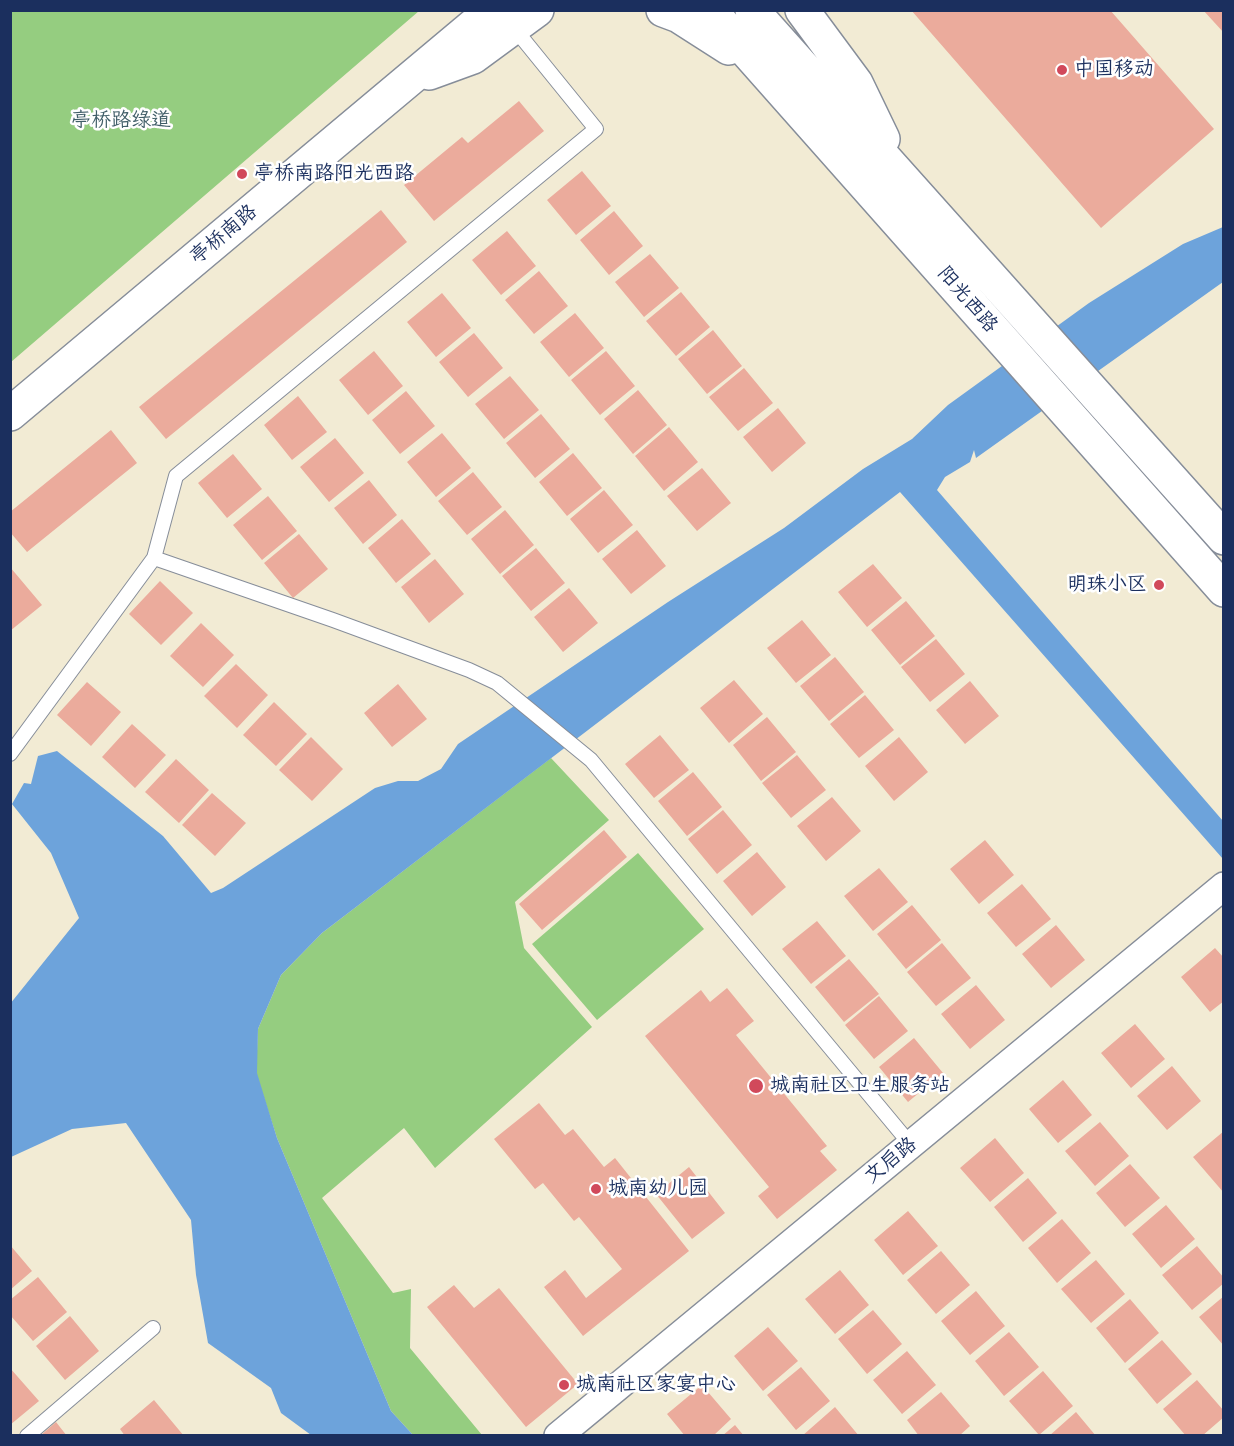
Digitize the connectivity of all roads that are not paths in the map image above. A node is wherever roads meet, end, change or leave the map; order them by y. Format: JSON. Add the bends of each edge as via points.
{"nodes":[{"id":1,"x":663,"y":10,"type":"edge"},
{"id":2,"x":710,"y":10,"type":"edge"},
{"id":3,"x":752,"y":10,"type":"edge"},
{"id":4,"x":802,"y":10,"type":"edge"},
{"id":5,"x":499,"y":17,"type":"edge"},
{"id":6,"x":763,"y":71,"type":"junction"},
{"id":7,"x":902,"y":175,"type":"junction"},
{"id":8,"x":10,"y":414,"type":"edge"},
{"id":9,"x":1224,"y":538,"type":"edge"},
{"id":10,"x":154,"y":558,"type":"junction"},
{"id":11,"x":1224,"y":591,"type":"edge"},
{"id":12,"x":10,"y":754,"type":"edge"},
{"id":13,"x":1220,"y":893,"type":"edge"},
{"id":14,"x":911,"y":1145,"type":"junction"},
{"id":15,"x":153,"y":1328,"type":"dead end"},
{"id":16,"x":27,"y":1436,"type":"edge"},
{"id":17,"x":558,"y":1436,"type":"edge"}],
"edges":[{"from":1,"to":6,"type":"main road","via":[[679,16]]},
{"from":2,"to":6,"type":"main road","name":"阳光西路"},
{"from":3,"to":7,"type":"main road","name":"阳光西路"},
{"from":4,"to":7,"type":"main road","via":[[856,83]]},
{"from":5,"to":8,"type":"main road","name":"亭桥南路","via":[[408,81]]},
{"from":5,"to":10,"type":"lane","via":[[596,129],[176,476]]},
{"from":6,"to":11,"type":"main road","name":"阳光西路"},
{"from":7,"to":9,"type":"main road","name":"阳光西路"},
{"from":10,"to":12,"type":"lane"},
{"from":10,"to":14,"type":"lane","via":[[333,620],[497,683],[591,760]]},
{"from":13,"to":14,"type":"street","name":"文启路"},
{"from":14,"to":17,"type":"street","name":"文启路"},
{"from":15,"to":16,"type":"lane"}]}
